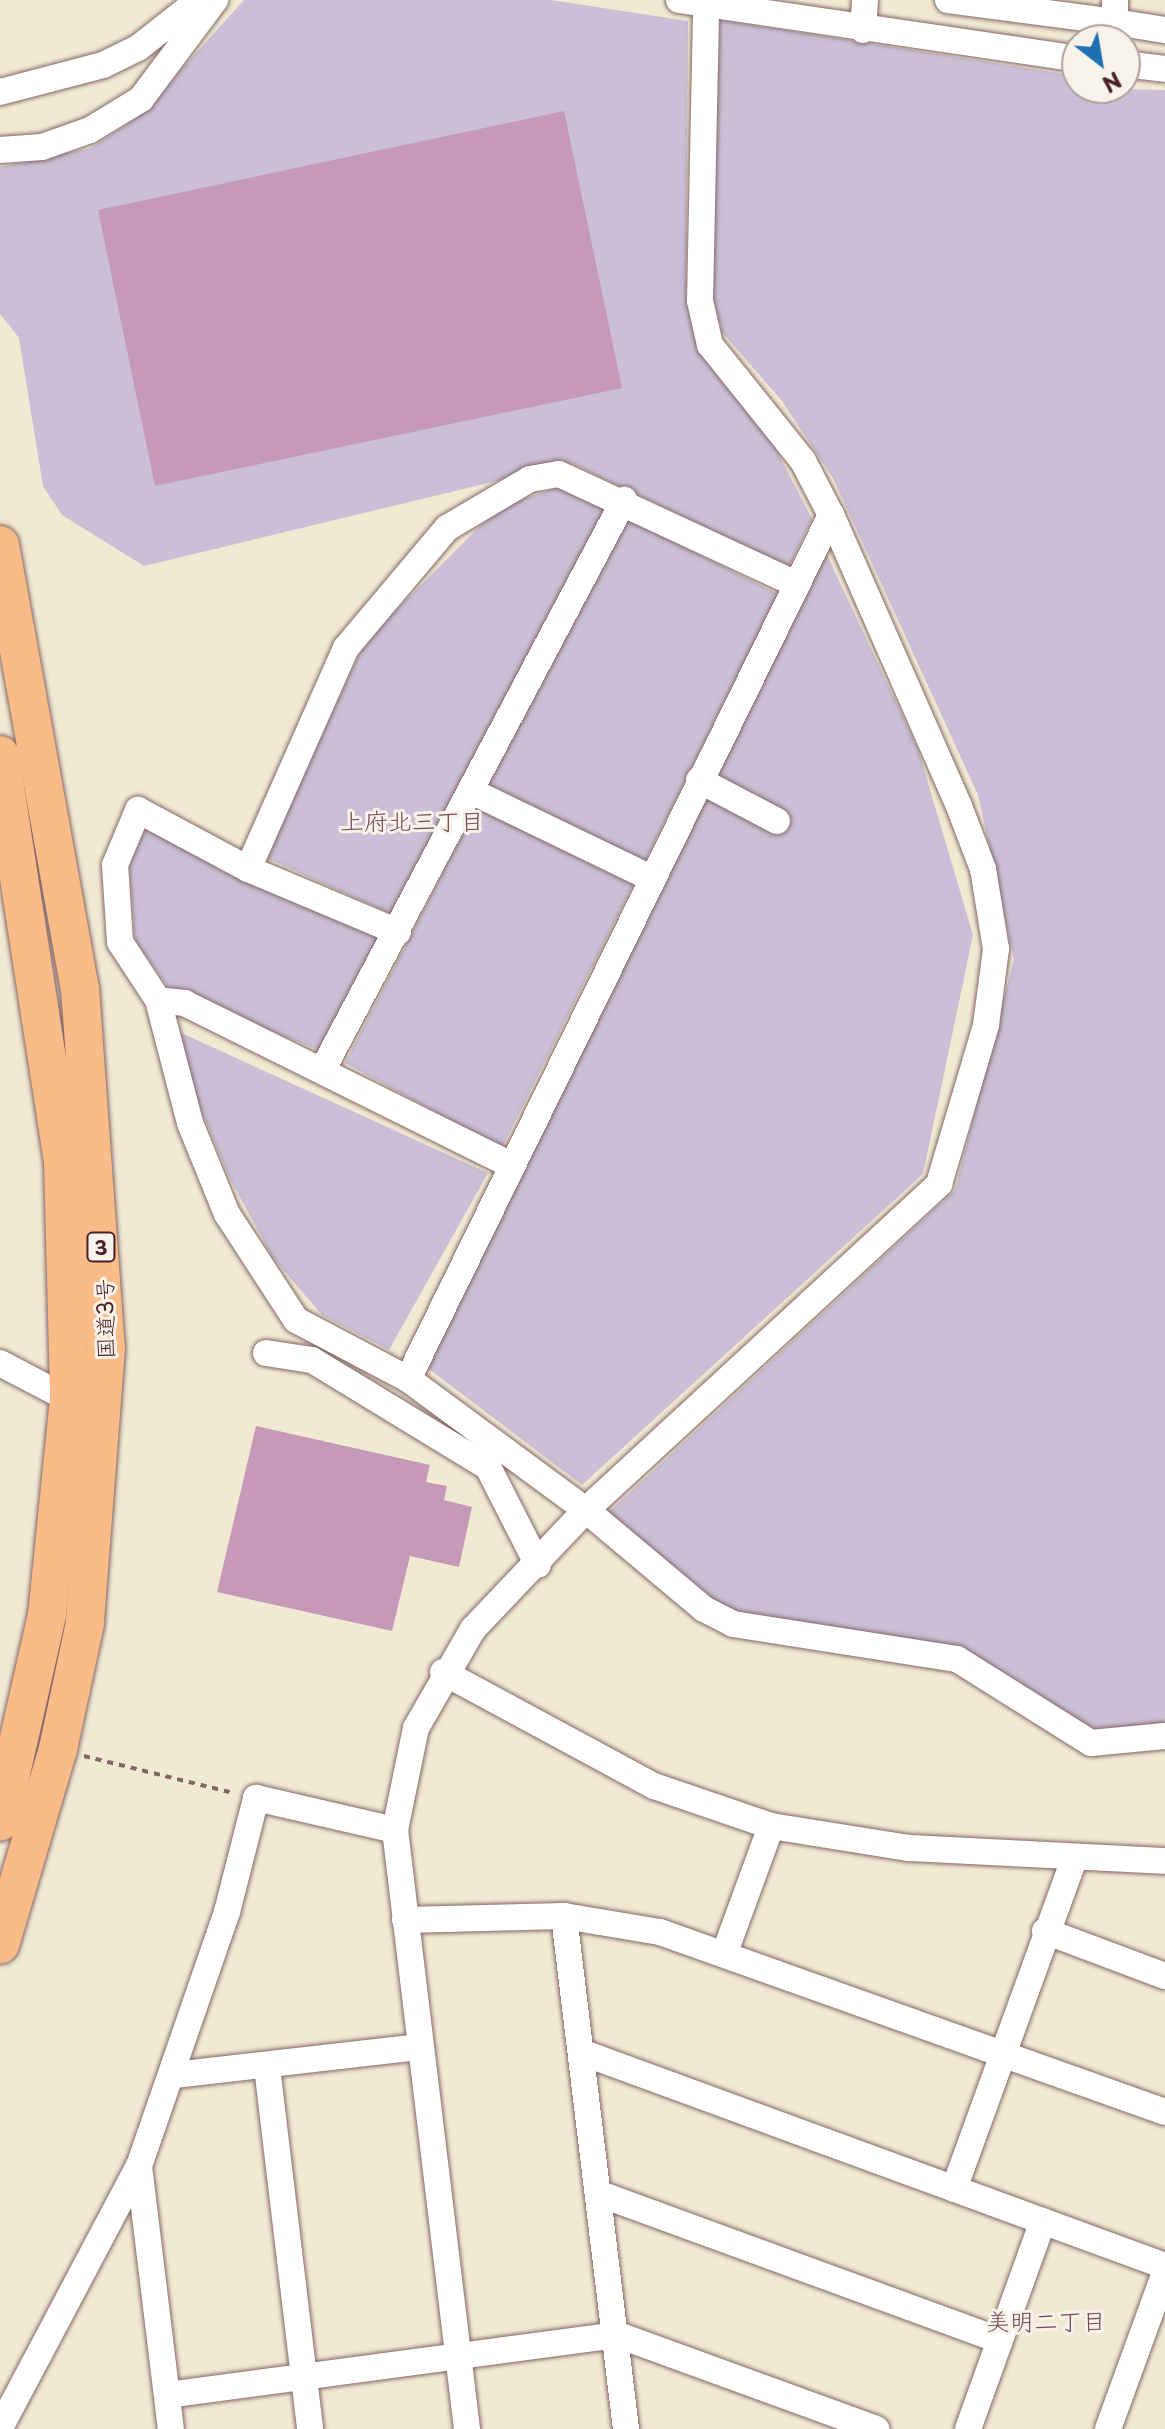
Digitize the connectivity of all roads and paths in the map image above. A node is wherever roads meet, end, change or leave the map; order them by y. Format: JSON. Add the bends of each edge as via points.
{"nodes":[{"id":1,"x":199,"y":0,"type":"edge"},
{"id":2,"x":215,"y":0,"type":"edge"},
{"id":3,"x":679,"y":0,"type":"edge"},
{"id":4,"x":865,"y":0,"type":"edge"},
{"id":5,"x":954,"y":1,"type":"edge"},
{"id":6,"x":706,"y":4,"type":"junction"},
{"id":7,"x":1115,"y":11,"type":"edge"},
{"id":8,"x":863,"y":30,"type":"junction"},
{"id":9,"x":1165,"y":30,"type":"edge"},
{"id":10,"x":958,"y":45,"type":"junction"},
{"id":11,"x":1061,"y":57,"type":"edge"},
{"id":12,"x":1141,"y":66,"type":"edge"},
{"id":13,"x":1165,"y":69,"type":"edge"},
{"id":14,"x":0,"y":92,"type":"edge"},
{"id":15,"x":0,"y":150,"type":"edge"},
{"id":16,"x":624,"y":500,"type":"junction"},
{"id":17,"x":831,"y":515,"type":"junction"},
{"id":18,"x":0,"y":545,"type":"edge"},
{"id":19,"x":796,"y":584,"type":"junction"},
{"id":20,"x":0,"y":755,"type":"edge"},
{"id":21,"x":699,"y":780,"type":"junction"},
{"id":22,"x":471,"y":791,"type":"junction"},
{"id":23,"x":777,"y":821,"type":"dead end"},
{"id":24,"x":248,"y":869,"type":"junction"},
{"id":25,"x":651,"y":878,"type":"junction"},
{"id":26,"x":398,"y":932,"type":"junction"},
{"id":27,"x":158,"y":1000,"type":"junction"},
{"id":28,"x":323,"y":1069,"type":"junction"},
{"id":29,"x":509,"y":1164,"type":"junction"},
{"id":30,"x":266,"y":1353,"type":"dead end"},
{"id":31,"x":0,"y":1363,"type":"edge"},
{"id":32,"x":408,"y":1379,"type":"junction"},
{"id":33,"x":69,"y":1399,"type":"junction"},
{"id":34,"x":586,"y":1510,"type":"junction"},
{"id":35,"x":538,"y":1565,"type":"junction"},
{"id":36,"x":443,"y":1672,"type":"junction"},
{"id":37,"x":1165,"y":1736,"type":"edge"},
{"id":38,"x":58,"y":1749,"type":"junction"},
{"id":39,"x":256,"y":1798,"type":"junction"},
{"id":40,"x":3,"y":1802,"type":"edge"},
{"id":41,"x":771,"y":1826,"type":"junction"},
{"id":42,"x":395,"y":1830,"type":"junction"},
{"id":43,"x":1075,"y":1857,"type":"junction"},
{"id":44,"x":1165,"y":1861,"type":"edge"},
{"id":45,"x":564,"y":1916,"type":"junction"},
{"id":46,"x":405,"y":1920,"type":"junction"},
{"id":47,"x":1045,"y":1931,"type":"junction"},
{"id":48,"x":0,"y":1945,"type":"edge"},
{"id":49,"x":725,"y":1952,"type":"junction"},
{"id":50,"x":1165,"y":1976,"type":"edge"},
{"id":51,"x":420,"y":2047,"type":"junction"},
{"id":52,"x":581,"y":2052,"type":"junction"},
{"id":53,"x":1002,"y":2053,"type":"junction"},
{"id":54,"x":267,"y":2067,"type":"junction"},
{"id":55,"x":174,"y":2075,"type":"junction"},
{"id":56,"x":1165,"y":2112,"type":"edge"},
{"id":57,"x":139,"y":2166,"type":"junction"},
{"id":58,"x":954,"y":2189,"type":"junction"},
{"id":59,"x":600,"y":2194,"type":"junction"},
{"id":60,"x":1043,"y":2221,"type":"junction"},
{"id":61,"x":1165,"y":2266,"type":"edge"},
{"id":62,"x":1165,"y":2272,"type":"edge"},
{"id":63,"x":618,"y":2335,"type":"junction"},
{"id":64,"x":1000,"y":2340,"type":"junction"},
{"id":65,"x":462,"y":2354,"type":"junction"},
{"id":66,"x":306,"y":2376,"type":"junction"},
{"id":67,"x":168,"y":2395,"type":"junction"},
{"id":68,"x":0,"y":2428,"type":"edge"},
{"id":69,"x":171,"y":2429,"type":"edge"},
{"id":70,"x":310,"y":2429,"type":"edge"},
{"id":71,"x":467,"y":2429,"type":"edge"},
{"id":72,"x":626,"y":2429,"type":"edge"},
{"id":73,"x":876,"y":2429,"type":"edge"},
{"id":74,"x":968,"y":2429,"type":"edge"},
{"id":75,"x":1108,"y":2429,"type":"edge"}],
"edges":[{"from":1,"to":14,"type":"street","via":[[138,48],[103,65]]},
{"from":2,"to":15,"type":"street","via":[[141,99],[90,130],[42,147]]},
{"from":3,"to":6,"type":"street"},
{"from":4,"to":8,"type":"street"},
{"from":5,"to":7,"type":"street"},
{"from":5,"to":10,"type":"street"},
{"from":6,"to":8,"type":"street"},
{"from":6,"to":17,"type":"street","via":[[700,301],[710,345],[803,461]]},
{"from":7,"to":9,"type":"street"},
{"from":8,"to":10,"type":"street"},
{"from":10,"to":11,"type":"street"},
{"from":12,"to":13,"type":"street"},
{"from":16,"to":19,"type":"street"},
{"from":16,"to":22,"type":"street"},
{"from":16,"to":24,"type":"street","via":[[559,474],[517,485],[447,528],[346,648]]},
{"from":17,"to":19,"type":"street"},
{"from":17,"to":34,"type":"street","via":[[983,869],[996,949],[986,1025],[939,1184]]},
{"from":18,"to":38,"type":"highway","name":"国道3号","number":"3","via":[[78,973],[98,1179],[106,1348],[98,1482],[85,1623]]},
{"from":19,"to":21,"type":"street"},
{"from":20,"to":33,"type":"highway","name":"国道3号","number":"3","via":[[63,1162]]},
{"from":21,"to":23,"type":"street"},
{"from":21,"to":25,"type":"street"},
{"from":22,"to":25,"type":"street"},
{"from":22,"to":26,"type":"street"},
{"from":24,"to":26,"type":"street"},
{"from":24,"to":27,"type":"street","via":[[138,810],[115,865],[120,942]]},
{"from":25,"to":29,"type":"street"},
{"from":26,"to":28,"type":"street"},
{"from":27,"to":28,"type":"street","via":[[185,1003]]},
{"from":27,"to":32,"type":"street","via":[[190,1123],[227,1214],[276,1294],[296,1320]]},
{"from":28,"to":29,"type":"street"},
{"from":29,"to":32,"type":"street"},
{"from":30,"to":35,"type":"street","via":[[312,1360],[488,1467]]},
{"from":31,"to":33,"type":"street"},
{"from":32,"to":34,"type":"street"},
{"from":33,"to":40,"type":"highway","name":"国道3号","number":"3","via":[[47,1615]]},
{"from":34,"to":35,"type":"street"},
{"from":34,"to":37,"type":"street","via":[[704,1609],[733,1624],[957,1659],[1091,1743]]},
{"from":35,"to":36,"type":"street","via":[[473,1629]]},
{"from":36,"to":41,"type":"street","via":[[654,1786]]},
{"from":36,"to":42,"type":"street","via":[[416,1728]]},
{"from":38,"to":39,"type":"path"},
{"from":38,"to":48,"type":"highway","name":"国道3号","number":"3"},
{"from":39,"to":42,"type":"street"},
{"from":39,"to":55,"type":"street"},
{"from":41,"to":43,"type":"street","via":[[909,1848]]},
{"from":41,"to":49,"type":"street"},
{"from":42,"to":46,"type":"street"},
{"from":43,"to":44,"type":"street"},
{"from":43,"to":47,"type":"street"},
{"from":45,"to":46,"type":"street"},
{"from":45,"to":49,"type":"street"},
{"from":45,"to":52,"type":"street"},
{"from":46,"to":51,"type":"street"},
{"from":47,"to":50,"type":"street"},
{"from":47,"to":53,"type":"street"},
{"from":49,"to":53,"type":"street"},
{"from":51,"to":54,"type":"street"},
{"from":51,"to":65,"type":"street"},
{"from":52,"to":58,"type":"street"},
{"from":52,"to":59,"type":"street"},
{"from":53,"to":56,"type":"street"},
{"from":53,"to":58,"type":"street"},
{"from":54,"to":55,"type":"street"},
{"from":54,"to":66,"type":"street"},
{"from":55,"to":57,"type":"street"},
{"from":57,"to":67,"type":"street"},
{"from":57,"to":68,"type":"street"},
{"from":58,"to":60,"type":"street"},
{"from":59,"to":63,"type":"street"},
{"from":59,"to":64,"type":"street"},
{"from":60,"to":61,"type":"street"},
{"from":60,"to":64,"type":"street"},
{"from":62,"to":75,"type":"street"},
{"from":63,"to":65,"type":"street"},
{"from":63,"to":72,"type":"street"},
{"from":63,"to":73,"type":"street"},
{"from":64,"to":74,"type":"street"},
{"from":65,"to":66,"type":"street"},
{"from":65,"to":71,"type":"street"},
{"from":66,"to":67,"type":"street"},
{"from":66,"to":70,"type":"street"},
{"from":67,"to":69,"type":"street"}]}
